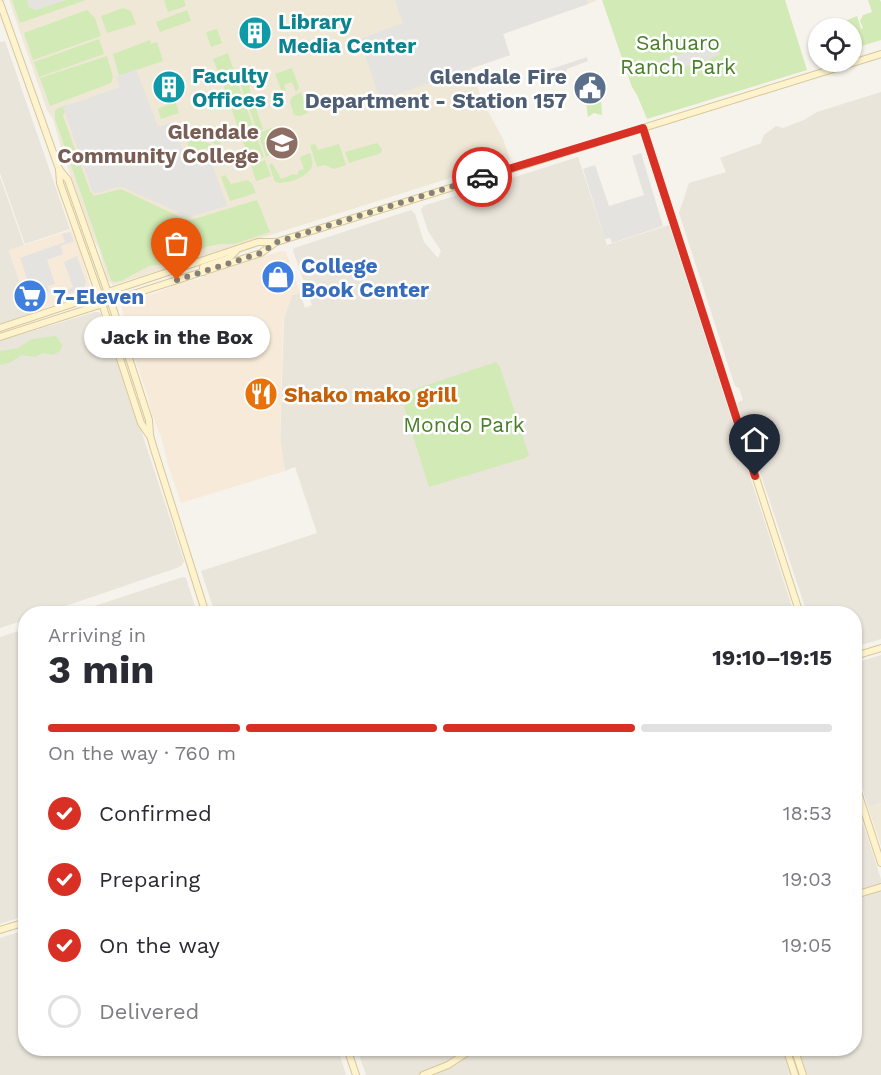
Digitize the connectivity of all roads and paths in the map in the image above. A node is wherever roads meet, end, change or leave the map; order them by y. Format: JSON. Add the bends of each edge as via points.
{"nodes":[{"id":1,"x":0,"y":3,"type":"edge"},
{"id":2,"x":881,"y":54,"type":"edge"},
{"id":3,"x":643,"y":128,"type":"junction"},
{"id":4,"x":59,"y":169,"type":"junction"},
{"id":5,"x":277,"y":242,"type":"junction"},
{"id":6,"x":237,"y":250,"type":"junction"},
{"id":7,"x":203,"y":272,"type":"junction"},
{"id":8,"x":108,"y":292,"type":"junction"},
{"id":9,"x":100,"y":295,"type":"junction"},
{"id":10,"x":111,"y":301,"type":"junction"},
{"id":11,"x":103,"y":304,"type":"junction"},
{"id":12,"x":0,"y":328,"type":"edge"},
{"id":13,"x":0,"y":337,"type":"edge"},
{"id":14,"x":150,"y":435,"type":"junction"},
{"id":15,"x":203,"y":606,"type":"edge"},
{"id":16,"x":797,"y":606,"type":"edge"},
{"id":17,"x":881,"y":648,"type":"edge"},
{"id":18,"x":862,"y":654,"type":"edge"},
{"id":19,"x":862,"y":805,"type":"edge"},
{"id":20,"x":881,"y":863,"type":"edge"},
{"id":21,"x":881,"y":887,"type":"edge"},
{"id":22,"x":862,"y":893,"type":"edge"},
{"id":23,"x":18,"y":924,"type":"edge"},
{"id":24,"x":0,"y":930,"type":"edge"},
{"id":25,"x":350,"y":1056,"type":"edge"},
{"id":26,"x":463,"y":1056,"type":"edge"},
{"id":27,"x":789,"y":1056,"type":"edge"},
{"id":28,"x":797,"y":1056,"type":"edge"},
{"id":29,"x":356,"y":1075,"type":"edge"},
{"id":30,"x":423,"y":1075,"type":"edge"},
{"id":31,"x":795,"y":1075,"type":"edge"},
{"id":32,"x":803,"y":1075,"type":"edge"}],
"edges":[{"from":1,"to":4,"type":"main road"},
{"from":2,"to":3,"type":"main road"},
{"from":3,"to":5,"type":"main road"},
{"from":3,"to":16,"type":"main road"},
{"from":4,"to":8,"type":"main road","via":[[68,180]]},
{"from":4,"to":9,"type":"main road","via":[[60,183]]},
{"from":5,"to":6,"type":"main road","via":[[258,242]]},
{"from":5,"to":7,"type":"main road","via":[[261,253]]},
{"from":6,"to":7,"type":"main road","via":[[229,258],[203,267]]},
{"from":6,"to":8,"type":"main road"},
{"from":7,"to":10,"type":"main road"},
{"from":8,"to":9,"type":"main road"},
{"from":8,"to":10,"type":"main road"},
{"from":9,"to":11,"type":"main road"},
{"from":9,"to":12,"type":"main road"},
{"from":10,"to":11,"type":"main road"},
{"from":10,"to":14,"type":"main road","via":[[149,420]]},
{"from":11,"to":13,"type":"main road"},
{"from":11,"to":14,"type":"main road","via":[[141,423]]},
{"from":14,"to":15,"type":"main road"},
{"from":17,"to":18,"type":"main road"},
{"from":19,"to":20,"type":"main road"},
{"from":21,"to":22,"type":"main road"},
{"from":23,"to":24,"type":"main road"},
{"from":25,"to":29,"type":"main road"},
{"from":26,"to":30,"type":"main road"},
{"from":27,"to":31,"type":"main road"},
{"from":28,"to":32,"type":"main road"}]}
